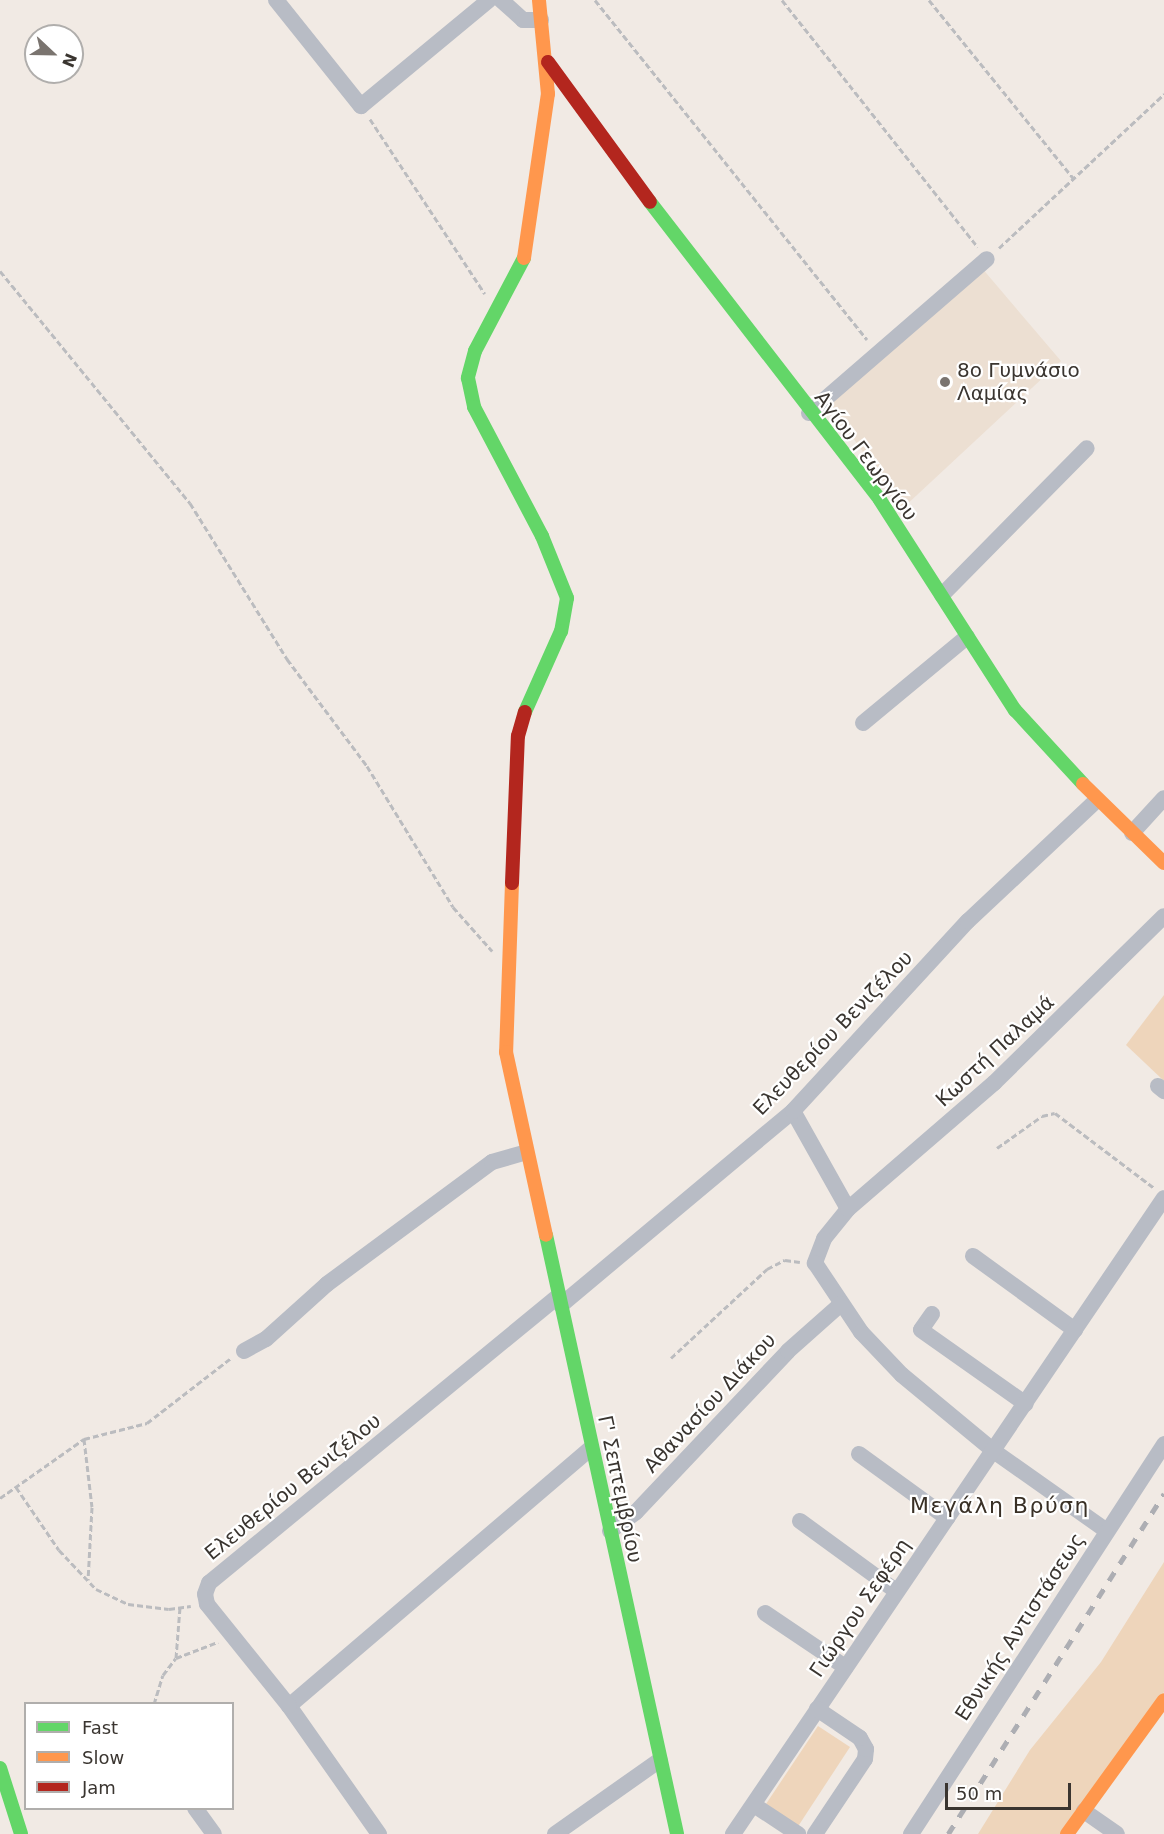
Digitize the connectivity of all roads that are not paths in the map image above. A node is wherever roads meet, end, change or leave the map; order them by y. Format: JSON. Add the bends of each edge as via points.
{"nodes":[{"id":1,"x":276,"y":0,"type":"edge"},
{"id":2,"x":489,"y":0,"type":"edge"},
{"id":3,"x":501,"y":0,"type":"edge"},
{"id":4,"x":539,"y":0,"type":"edge"},
{"id":5,"x":541,"y":20,"type":"junction"},
{"id":6,"x":548,"y":62,"type":"junction"},
{"id":7,"x":987,"y":259,"type":"road end"},
{"id":8,"x":809,"y":413,"type":"junction"},
{"id":9,"x":1087,"y":448,"type":"dead end"},
{"id":10,"x":942,"y":595,"type":"junction"},
{"id":11,"x":967,"y":637,"type":"junction"},
{"id":12,"x":863,"y":723,"type":"dead end"},
{"id":13,"x":1164,"y":798,"type":"edge"},
{"id":14,"x":1097,"y":800,"type":"junction"},
{"id":15,"x":1132,"y":833,"type":"junction"},
{"id":16,"x":1164,"y":862,"type":"edge"},
{"id":17,"x":1164,"y":916,"type":"edge"},
{"id":18,"x":793,"y":1111,"type":"junction"},
{"id":19,"x":526,"y":1152,"type":"junction"},
{"id":20,"x":1164,"y":1197,"type":"edge"},
{"id":21,"x":848,"y":1209,"type":"junction"},
{"id":22,"x":973,"y":1256,"type":"dead end"},
{"id":23,"x":560,"y":1301,"type":"junction"},
{"id":24,"x":842,"y":1304,"type":"junction"},
{"id":25,"x":932,"y":1314,"type":"dead end"},
{"id":26,"x":1075,"y":1330,"type":"junction"},
{"id":27,"x":244,"y":1351,"type":"road end"},
{"id":28,"x":1026,"y":1404,"type":"junction"},
{"id":29,"x":1164,"y":1444,"type":"edge"},
{"id":30,"x":591,"y":1448,"type":"junction"},
{"id":31,"x":995,"y":1452,"type":"junction"},
{"id":32,"x":859,"y":1454,"type":"dead end"},
{"id":33,"x":947,"y":1518,"type":"junction"},
{"id":34,"x":800,"y":1521,"type":"dead end"},
{"id":35,"x":610,"y":1531,"type":"junction"},
{"id":36,"x":1107,"y":1531,"type":"junction"},
{"id":37,"x":896,"y":1591,"type":"junction"},
{"id":38,"x":765,"y":1613,"type":"dead end"},
{"id":39,"x":845,"y":1667,"type":"junction"},
{"id":40,"x":1164,"y":1700,"type":"edge"},
{"id":41,"x":290,"y":1706,"type":"junction"},
{"id":42,"x":817,"y":1709,"type":"junction"},
{"id":43,"x":660,"y":1760,"type":"junction"},
{"id":44,"x":0,"y":1768,"type":"edge"},
{"id":45,"x":754,"y":1805,"type":"junction"},
{"id":46,"x":196,"y":1810,"type":"edge"},
{"id":47,"x":1084,"y":1811,"type":"junction"},
{"id":48,"x":21,"y":1834,"type":"edge"},
{"id":49,"x":214,"y":1834,"type":"edge"},
{"id":50,"x":379,"y":1834,"type":"edge"},
{"id":51,"x":555,"y":1834,"type":"edge"},
{"id":52,"x":677,"y":1834,"type":"edge"},
{"id":53,"x":733,"y":1834,"type":"edge"},
{"id":54,"x":798,"y":1834,"type":"edge"},
{"id":55,"x":815,"y":1834,"type":"edge"},
{"id":56,"x":910,"y":1834,"type":"edge"},
{"id":57,"x":1067,"y":1834,"type":"edge"},
{"id":58,"x":1117,"y":1834,"type":"edge"}],
"edges":[{"from":1,"to":2,"type":"street","via":[[361,106]]},
{"from":3,"to":5,"type":"street","via":[[523,20]]},
{"from":4,"to":5,"type":"street"},
{"from":5,"to":6,"type":"street"},
{"from":6,"to":8,"type":"street","name":"Αγίου Γεωργίου","via":[[575,105]]},
{"from":6,"to":19,"type":"street","name":"Γ' Σεπτεμβρίου","via":[[522,268],[475,351],[468,378],[474,407],[542,536],[567,598],[561,631],[532,689],[518,736],[506,1052]]},
{"from":7,"to":8,"type":"street"},
{"from":8,"to":10,"type":"street","name":"Αγίου Γεωργίου","via":[[880,500]]},
{"from":9,"to":10,"type":"street"},
{"from":10,"to":11,"type":"street","name":"Αγίου Γεωργίου"},
{"from":11,"to":12,"type":"street"},
{"from":11,"to":14,"type":"street","name":"Αγίου Γεωργίου","via":[[1035,736]]},
{"from":13,"to":15,"type":"street"},
{"from":14,"to":15,"type":"street","name":"Αγίου Γεωργίου"},
{"from":14,"to":18,"type":"street","name":"Ελευθερίου Βενιζέλου","via":[[968,921]]},
{"from":15,"to":16,"type":"street","name":"Αγίου Γεωργίου"},
{"from":17,"to":21,"type":"street","name":"Κωστή Παλαμά","via":[[994,1083]]},
{"from":18,"to":21,"type":"street"},
{"from":18,"to":23,"type":"street","name":"Ελευθερίου Βενιζέλου"},
{"from":19,"to":23,"type":"street","name":"Γ' Σεπτεμβρίου"},
{"from":19,"to":27,"type":"street","via":[[492,1162],[327,1284],[266,1339]]},
{"from":20,"to":26,"type":"street","name":"Γιώργου Σεφέρη"},
{"from":21,"to":24,"type":"street","name":"Κωστή Παλαμά","via":[[824,1239],[815,1263]]},
{"from":22,"to":26,"type":"street"},
{"from":23,"to":30,"type":"street","name":"Γ' Σεπτεμβρίου"},
{"from":23,"to":41,"type":"street","name":"Ελευθερίου Βενιζέλου","via":[[209,1583],[207,1604]]},
{"from":24,"to":31,"type":"street","via":[[889,1363]]},
{"from":24,"to":35,"type":"street","name":"Αθανασίου Διάκου","via":[[828,1312],[636,1512]]},
{"from":25,"to":28,"type":"street","via":[[921,1330]]},
{"from":26,"to":28,"type":"street","name":"Γιώργου Σεφέρη"},
{"from":28,"to":31,"type":"street","name":"Γιώργου Σεφέρη"},
{"from":29,"to":36,"type":"street","name":"Εθνικής Αντιστάσεως"},
{"from":30,"to":35,"type":"street","name":"Γ' Σεπτεμβρίου"},
{"from":30,"to":41,"type":"street"},
{"from":31,"to":33,"type":"street","name":"Γιώργου Σεφέρη"},
{"from":31,"to":36,"type":"street"},
{"from":32,"to":33,"type":"street"},
{"from":33,"to":37,"type":"street","name":"Γιώργου Σεφέρη"},
{"from":34,"to":37,"type":"street"},
{"from":35,"to":43,"type":"street","name":"Γ' Σεπτεμβρίου"},
{"from":36,"to":56,"type":"street","name":"Εθνικής Αντιστάσεως"},
{"from":37,"to":39,"type":"street","name":"Γιώργου Σεφέρη"},
{"from":38,"to":39,"type":"street"},
{"from":39,"to":42,"type":"street","name":"Γιώργου Σεφέρη"},
{"from":40,"to":47,"type":"street"},
{"from":41,"to":50,"type":"street"},
{"from":42,"to":45,"type":"street","name":"Γιώργου Σεφέρη"},
{"from":42,"to":55,"type":"street","via":[[860,1738],[866,1749],[865,1759]]},
{"from":43,"to":51,"type":"street"},
{"from":43,"to":52,"type":"street","name":"Γ' Σεπτεμβρίου"},
{"from":44,"to":48,"type":"street"},
{"from":45,"to":53,"type":"street","name":"Γιώργου Σεφέρη"},
{"from":45,"to":54,"type":"street"},
{"from":46,"to":49,"type":"street"},
{"from":47,"to":57,"type":"street"},
{"from":47,"to":58,"type":"street"}]}
